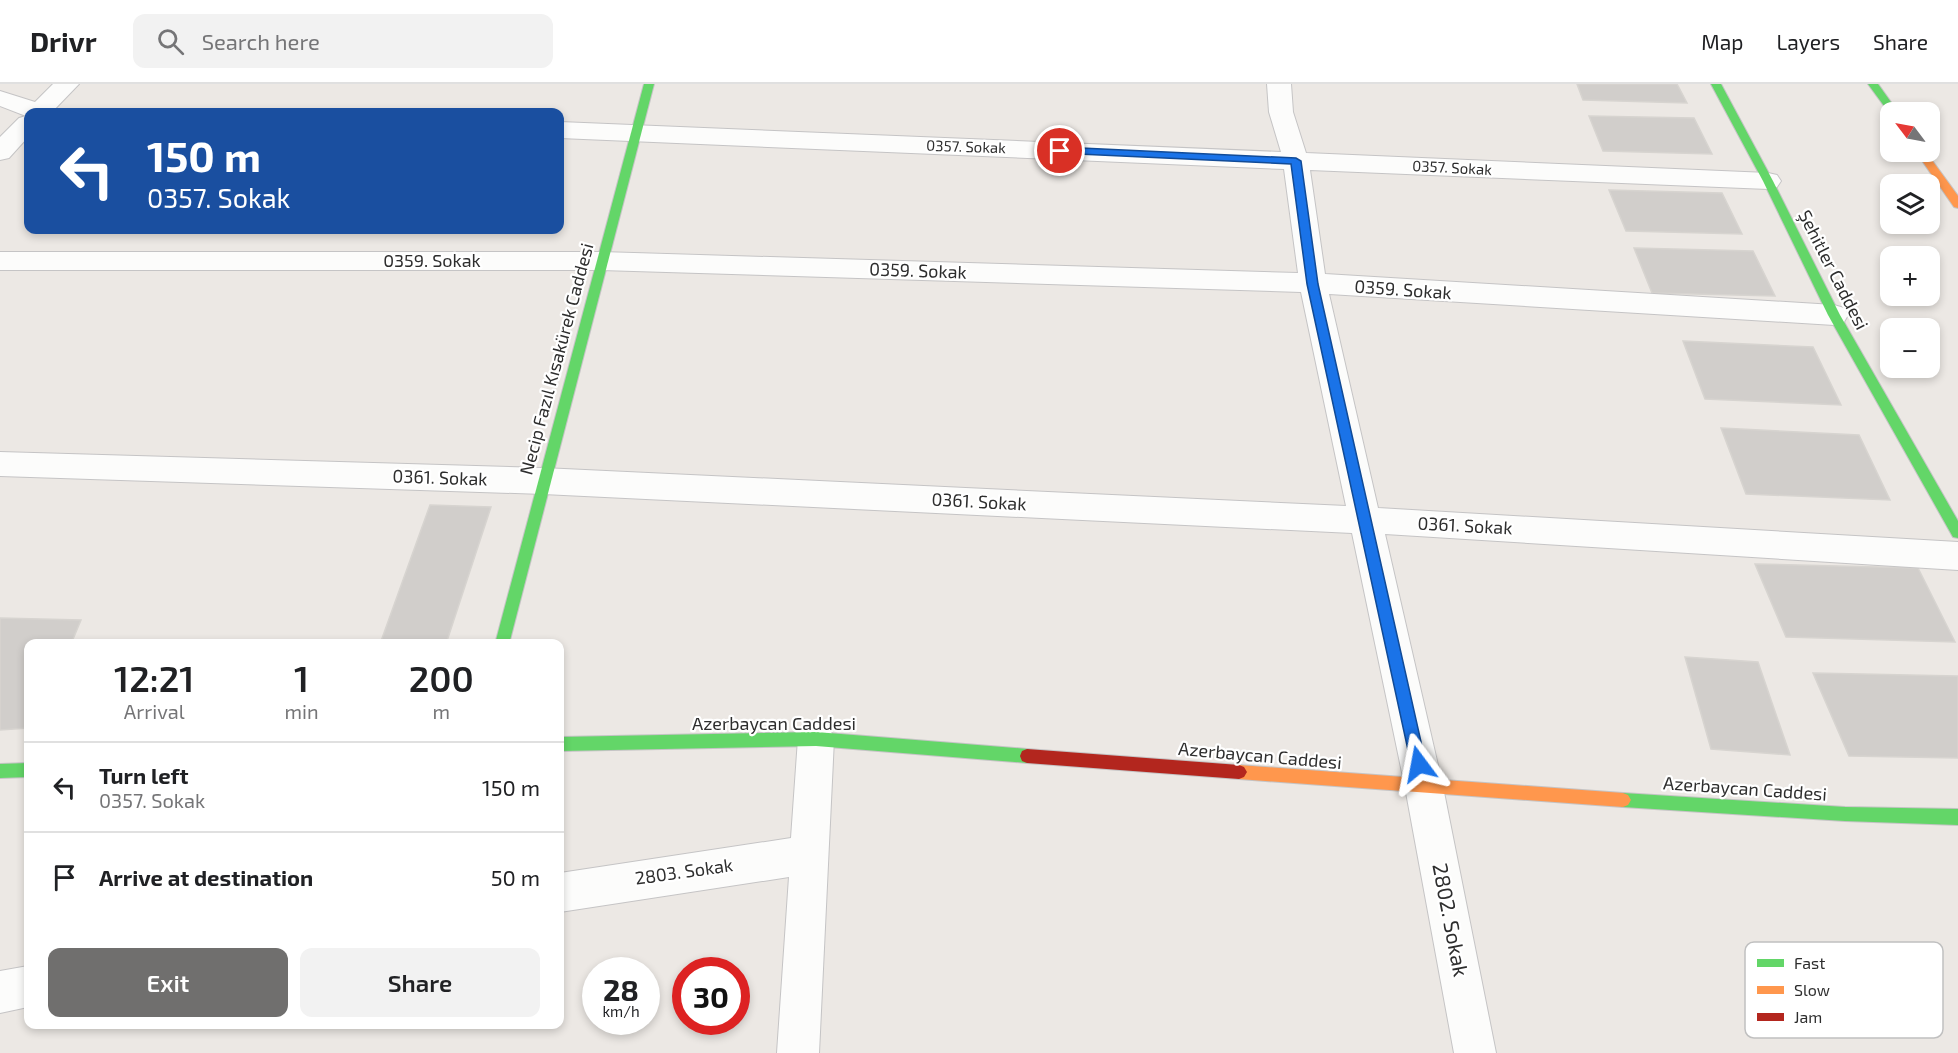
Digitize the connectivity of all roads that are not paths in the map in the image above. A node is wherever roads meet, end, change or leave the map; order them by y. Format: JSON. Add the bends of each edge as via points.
{"nodes":[{"id":1,"x":67,"y":84,"type":"edge"},
{"id":2,"x":649,"y":84,"type":"edge"},
{"id":3,"x":1279,"y":84,"type":"edge"},
{"id":4,"x":1716,"y":84,"type":"edge"},
{"id":5,"x":1873,"y":84,"type":"edge"},
{"id":6,"x":0,"y":98,"type":"edge"},
{"id":7,"x":1886,"y":102,"type":"edge"},
{"id":8,"x":27,"y":108,"type":"edge"},
{"id":9,"x":42,"y":108,"type":"edge"},
{"id":10,"x":24,"y":127,"type":"edge"},
{"id":11,"x":564,"y":130,"type":"edge"},
{"id":12,"x":637,"y":132,"type":"junction"},
{"id":13,"x":0,"y":153,"type":"edge"},
{"id":14,"x":1296,"y":161,"type":"junction"},
{"id":15,"x":1928,"y":162,"type":"edge"},
{"id":16,"x":1768,"y":181,"type":"junction"},
{"id":17,"x":1958,"y":204,"type":"edge"},
{"id":18,"x":0,"y":261,"type":"edge"},
{"id":19,"x":602,"y":261,"type":"junction"},
{"id":20,"x":1313,"y":284,"type":"junction"},
{"id":21,"x":1834,"y":315,"type":"junction"},
{"id":22,"x":0,"y":464,"type":"edge"},
{"id":23,"x":543,"y":481,"type":"junction"},
{"id":24,"x":1364,"y":520,"type":"junction"},
{"id":25,"x":1958,"y":533,"type":"edge"},
{"id":26,"x":1958,"y":556,"type":"edge"},
{"id":27,"x":503,"y":639,"type":"edge"},
{"id":28,"x":816,"y":739,"type":"junction"},
{"id":29,"x":564,"y":744,"type":"edge"},
{"id":30,"x":24,"y":770,"type":"edge"},
{"id":31,"x":0,"y":771,"type":"edge"},
{"id":32,"x":1424,"y":787,"type":"junction"},
{"id":33,"x":1958,"y":817,"type":"edge"},
{"id":34,"x":809,"y":855,"type":"junction"},
{"id":35,"x":564,"y":891,"type":"edge"},
{"id":36,"x":24,"y":988,"type":"edge"},
{"id":37,"x":0,"y":992,"type":"edge"},
{"id":38,"x":798,"y":1053,"type":"edge"},
{"id":39,"x":1475,"y":1053,"type":"edge"}],
"edges":[{"from":1,"to":9,"type":"street"},
{"from":2,"to":12,"type":"street","name":"Necip Fazıl Kısakürek Caddesi"},
{"from":3,"to":14,"type":"street","name":"2802. Sokak","via":[[1281,112]]},
{"from":4,"to":16,"type":"street","name":"Şehitler Caddesi"},
{"from":5,"to":7,"type":"street"},
{"from":6,"to":8,"type":"street"},
{"from":10,"to":13,"type":"street"},
{"from":11,"to":12,"type":"street","name":"0357. Sokak"},
{"from":12,"to":14,"type":"street","name":"0357. Sokak"},
{"from":12,"to":19,"type":"street","name":"Necip Fazıl Kısakürek Caddesi"},
{"from":14,"to":16,"type":"street","name":"0357. Sokak"},
{"from":14,"to":20,"type":"street","name":"2802. Sokak"},
{"from":15,"to":17,"type":"street"},
{"from":16,"to":21,"type":"street","name":"Şehitler Caddesi"},
{"from":18,"to":19,"type":"street","name":"0359. Sokak"},
{"from":19,"to":20,"type":"street","name":"0359. Sokak"},
{"from":19,"to":23,"type":"street","name":"Necip Fazıl Kısakürek Caddesi"},
{"from":20,"to":21,"type":"street","name":"0359. Sokak"},
{"from":20,"to":24,"type":"street","name":"2802. Sokak"},
{"from":21,"to":25,"type":"street","name":"Şehitler Caddesi"},
{"from":22,"to":23,"type":"street","name":"0361. Sokak"},
{"from":23,"to":24,"type":"street","name":"0361. Sokak"},
{"from":23,"to":27,"type":"street","name":"Necip Fazıl Kısakürek Caddesi"},
{"from":24,"to":26,"type":"street","name":"0361. Sokak"},
{"from":24,"to":32,"type":"street","name":"2802. Sokak"},
{"from":28,"to":29,"type":"street","name":"Azerbaycan Caddesi"},
{"from":28,"to":32,"type":"street","name":"Azerbaycan Caddesi"},
{"from":28,"to":34,"type":"street"},
{"from":30,"to":31,"type":"street"},
{"from":32,"to":33,"type":"street","name":"Azerbaycan Caddesi","via":[[1845,814]]},
{"from":32,"to":39,"type":"street","name":"2802. Sokak"},
{"from":34,"to":35,"type":"street","name":"2803. Sokak"},
{"from":34,"to":38,"type":"street"},
{"from":36,"to":37,"type":"street"}]}
